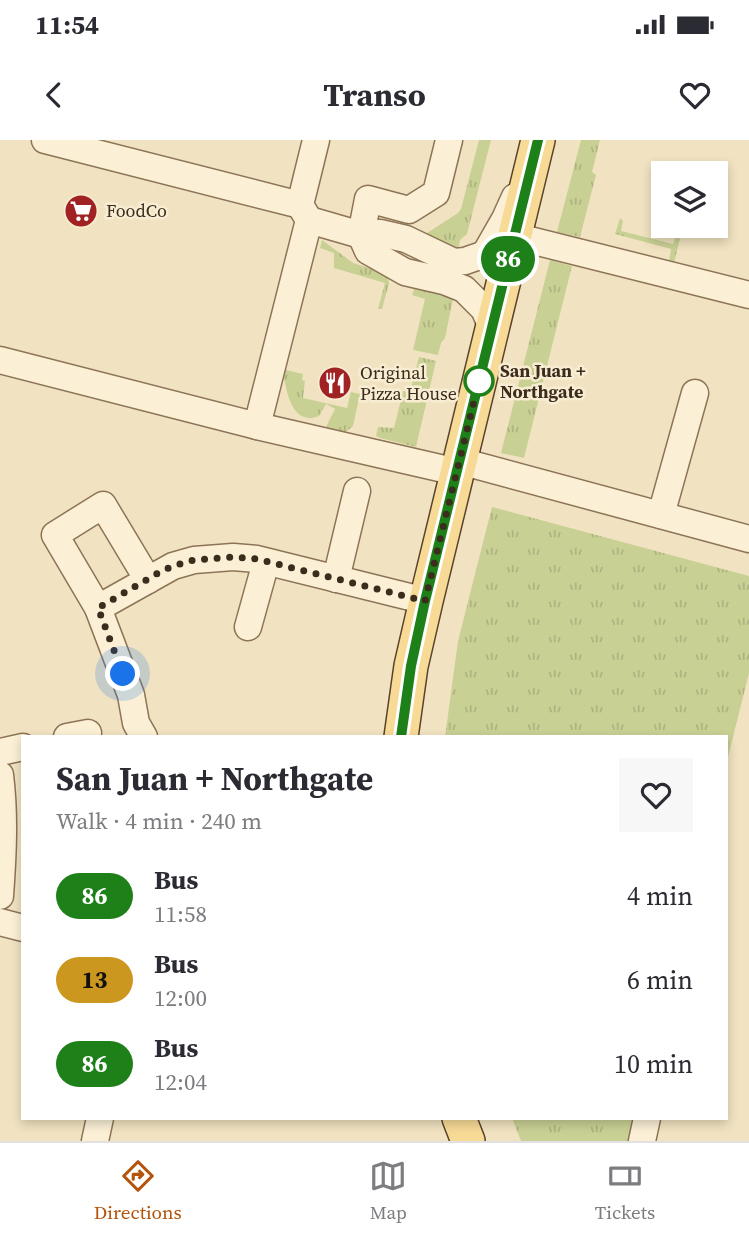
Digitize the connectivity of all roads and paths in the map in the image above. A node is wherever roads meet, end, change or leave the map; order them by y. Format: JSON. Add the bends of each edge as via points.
{"nodes":[{"id":1,"x":45,"y":140,"type":"edge"},
{"id":2,"x":316,"y":140,"type":"edge"},
{"id":3,"x":449,"y":140,"type":"edge"},
{"id":4,"x":536,"y":148,"type":"edge"},
{"id":5,"x":304,"y":212,"type":"junction"},
{"id":6,"x":361,"y":235,"type":"junction"},
{"id":7,"x":514,"y":236,"type":"junction"},
{"id":8,"x":749,"y":295,"type":"edge"},
{"id":9,"x":492,"y":327,"type":"junction"},
{"id":10,"x":0,"y":360,"type":"edge"},
{"id":11,"x":695,"y":393,"type":"dead end"},
{"id":12,"x":257,"y":426,"type":"junction"},
{"id":13,"x":458,"y":466,"type":"junction"},
{"id":14,"x":357,"y":491,"type":"dead end"},
{"id":15,"x":662,"y":515,"type":"junction"},
{"id":16,"x":749,"y":539,"type":"edge"},
{"id":17,"x":266,"y":562,"type":"junction"},
{"id":18,"x":336,"y":579,"type":"junction"},
{"id":19,"x":148,"y":580,"type":"junction"},
{"id":20,"x":425,"y":601,"type":"junction"},
{"id":21,"x":98,"y":608,"type":"junction"},
{"id":22,"x":248,"y":627,"type":"dead end"},
{"id":23,"x":143,"y":735,"type":"edge"},
{"id":24,"x":401,"y":735,"type":"edge"},
{"id":25,"x":21,"y":747,"type":"edge"},
{"id":26,"x":0,"y":752,"type":"edge"},
{"id":27,"x":0,"y":775,"type":"edge"},
{"id":28,"x":0,"y":896,"type":"edge"},
{"id":29,"x":0,"y":922,"type":"edge"},
{"id":30,"x":21,"y":927,"type":"edge"},
{"id":31,"x":100,"y":1120,"type":"edge"},
{"id":32,"x":460,"y":1120,"type":"edge"},
{"id":33,"x":647,"y":1120,"type":"edge"},
{"id":34,"x":95,"y":1141,"type":"edge"},
{"id":35,"x":468,"y":1141,"type":"edge"},
{"id":36,"x":642,"y":1141,"type":"edge"}],
"edges":[{"from":1,"to":5,"type":"street"},
{"from":2,"to":5,"type":"street"},
{"from":3,"to":6,"type":"street","via":[[436,193],[409,210],[368,200]]},
{"from":4,"to":6,"type":"street","via":[[485,254],[454,262],[406,239],[380,233]]},
{"from":4,"to":7,"type":"main road"},
{"from":5,"to":6,"type":"street"},
{"from":5,"to":12,"type":"street"},
{"from":6,"to":9,"type":"street","via":[[368,251],[387,263],[464,289],[484,309]]},
{"from":7,"to":8,"type":"street"},
{"from":7,"to":9,"type":"main road"},
{"from":9,"to":13,"type":"main road"},
{"from":10,"to":12,"type":"street"},
{"from":11,"to":15,"type":"street"},
{"from":12,"to":13,"type":"street"},
{"from":13,"to":15,"type":"street"},
{"from":13,"to":20,"type":"main road"},
{"from":14,"to":18,"type":"street"},
{"from":15,"to":16,"type":"street"},
{"from":17,"to":18,"type":"street"},
{"from":17,"to":19,"type":"street","via":[[233,557],[194,560]]},
{"from":17,"to":22,"type":"street"},
{"from":18,"to":20,"type":"street"},
{"from":19,"to":21,"type":"street"},
{"from":19,"to":21,"type":"street","via":[[103,505],[55,535]]},
{"from":20,"to":24,"type":"main road"},
{"from":21,"to":23,"type":"street"},
{"from":25,"to":26,"type":"street"},
{"from":27,"to":28,"type":"street","via":[[4,845]]},
{"from":29,"to":30,"type":"street"},
{"from":31,"to":34,"type":"street"},
{"from":32,"to":35,"type":"main road"},
{"from":33,"to":36,"type":"street"}]}
